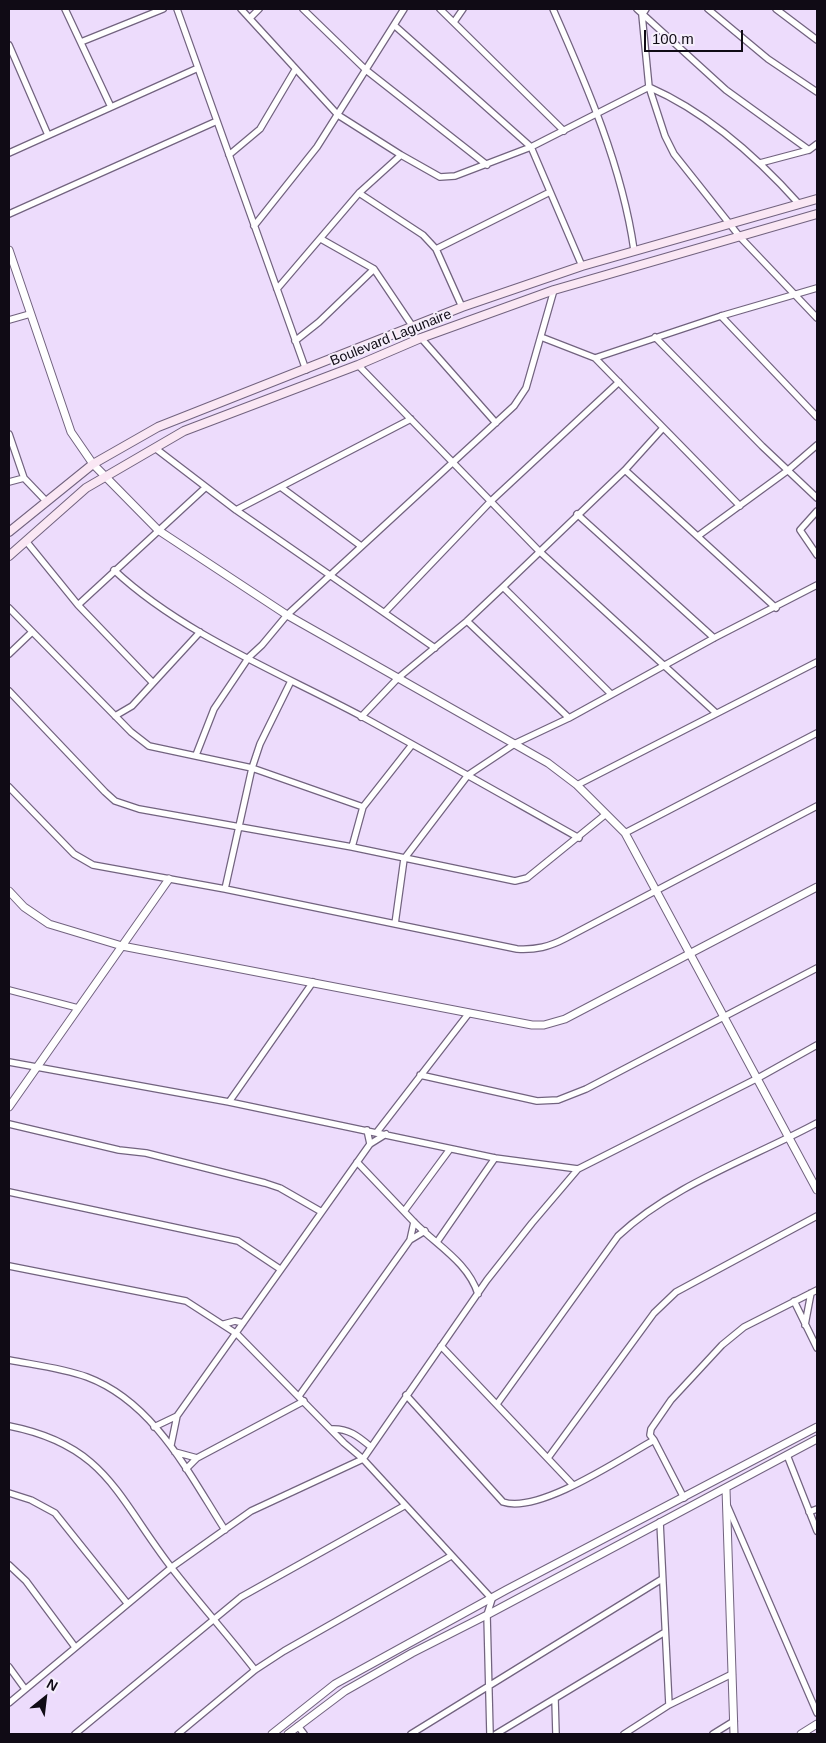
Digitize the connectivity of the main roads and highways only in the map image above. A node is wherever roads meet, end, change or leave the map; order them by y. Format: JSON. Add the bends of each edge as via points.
{"nodes":[{"id":1,"x":817,"y":199,"type":"edge"},
{"id":2,"x":817,"y":214,"type":"edge"},
{"id":3,"x":9,"y":532,"type":"edge"},
{"id":4,"x":9,"y":556,"type":"edge"}],
"edges":[{"from":1,"to":3,"type":"main road","name":"Boulevard Lagunaire","via":[[634,250],[462,307],[158,427],[93,464]]},
{"from":2,"to":4,"type":"main road","name":"Boulevard Lagunaire","via":[[554,290],[421,338],[184,431],[86,488]]}]}
